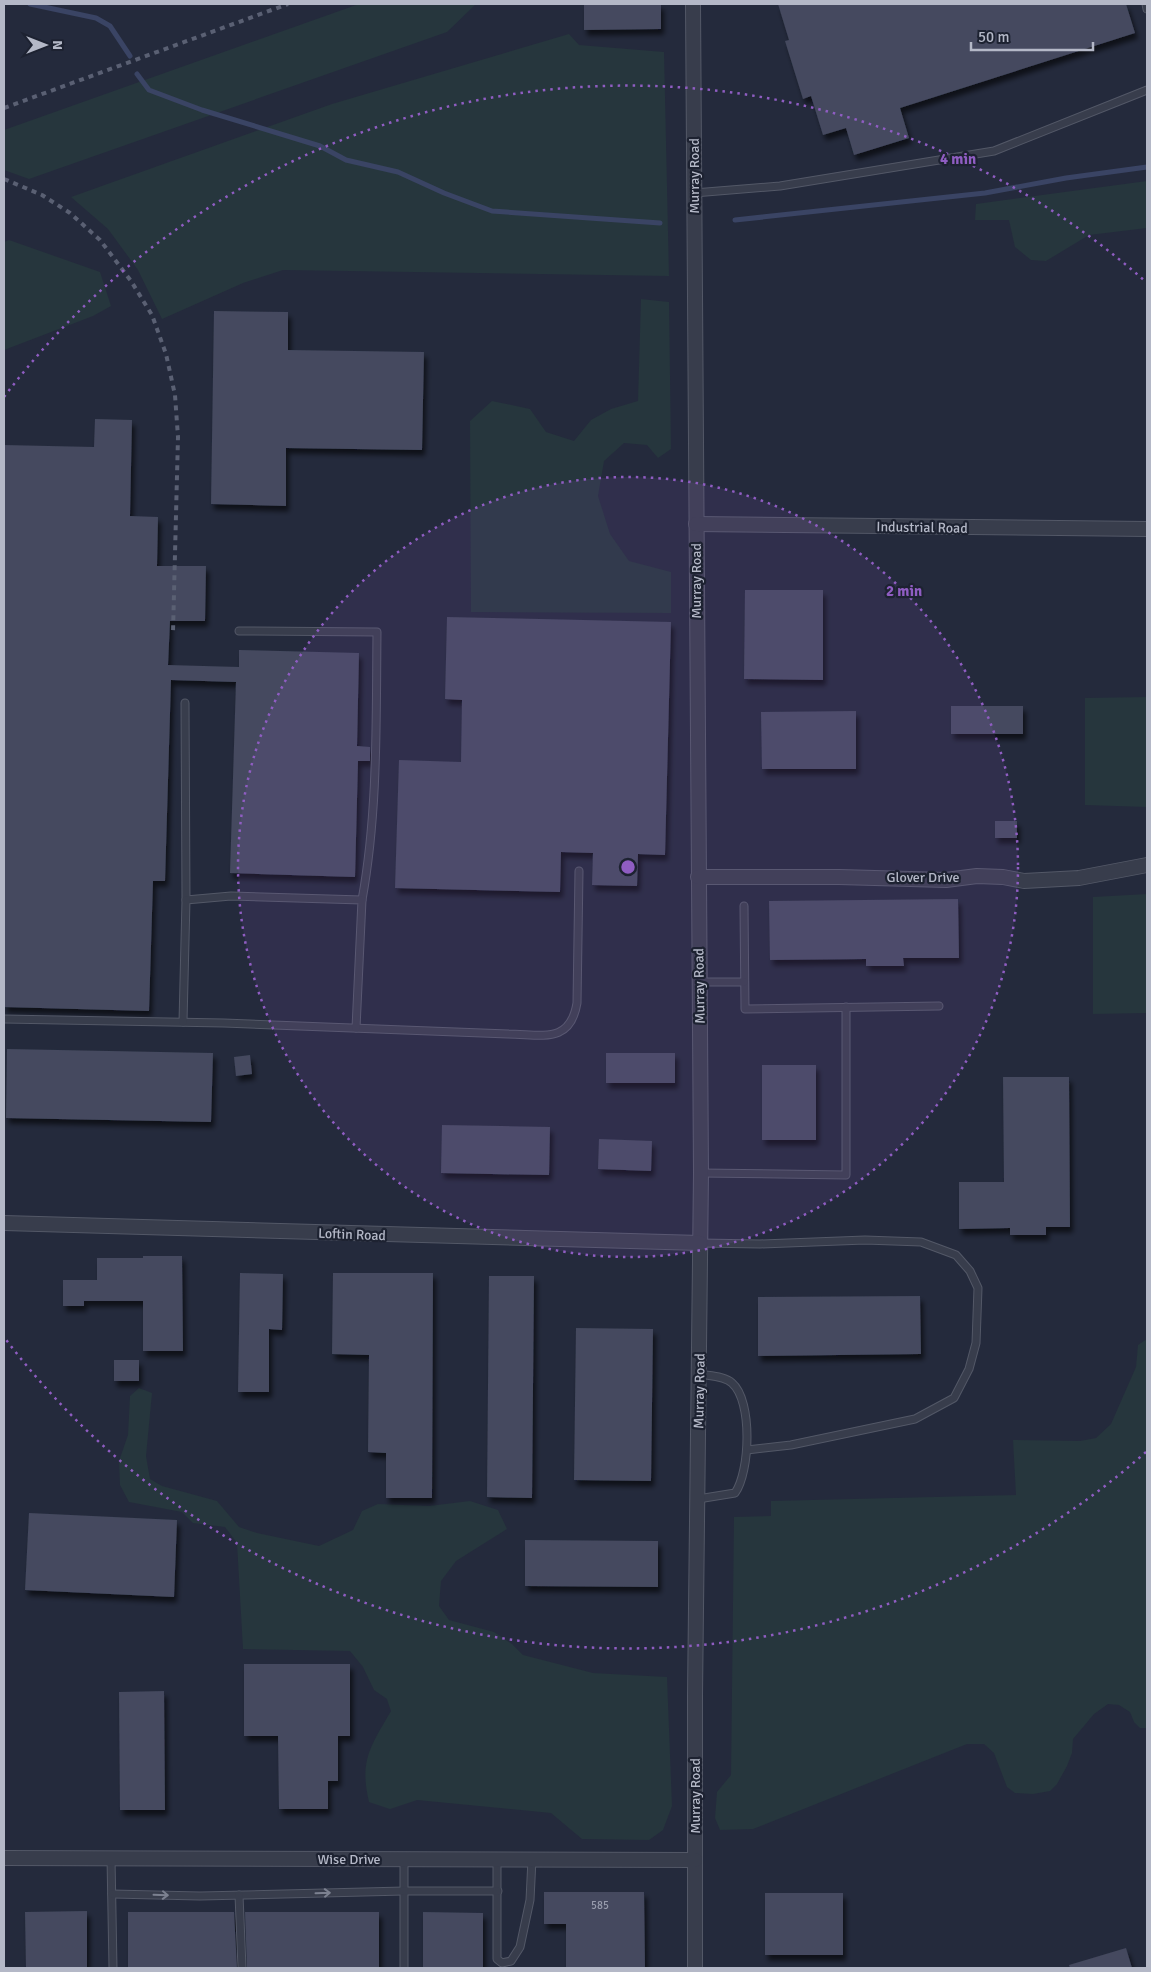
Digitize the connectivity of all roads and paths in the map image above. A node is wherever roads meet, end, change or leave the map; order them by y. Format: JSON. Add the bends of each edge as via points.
{"nodes":[{"id":1,"x":693,"y":4,"type":"edge"},
{"id":2,"x":1146,"y":4,"type":"edge"},
{"id":3,"x":1147,"y":8,"type":"edge"},
{"id":4,"x":1147,"y":90,"type":"edge"},
{"id":5,"x":694,"y":193,"type":"junction"},
{"id":6,"x":696,"y":524,"type":"junction"},
{"id":7,"x":1147,"y":529,"type":"edge"},
{"id":8,"x":239,"y":631,"type":"dead end"},
{"id":9,"x":185,"y":703,"type":"dead end"},
{"id":10,"x":1147,"y":865,"type":"edge"},
{"id":11,"x":579,"y":871,"type":"dead end"},
{"id":12,"x":698,"y":878,"type":"junction"},
{"id":13,"x":186,"y":900,"type":"junction"},
{"id":14,"x":362,"y":900,"type":"junction"},
{"id":15,"x":744,"y":906,"type":"dead end"},
{"id":16,"x":700,"y":982,"type":"junction"},
{"id":17,"x":744,"y":982,"type":"junction"},
{"id":18,"x":939,"y":1006,"type":"dead end"},
{"id":19,"x":846,"y":1007,"type":"junction"},
{"id":20,"x":4,"y":1019,"type":"edge"},
{"id":21,"x":183,"y":1022,"type":"junction"},
{"id":22,"x":356,"y":1028,"type":"junction"},
{"id":23,"x":701,"y":1173,"type":"junction"},
{"id":24,"x":4,"y":1223,"type":"edge"},
{"id":25,"x":700,"y":1243,"type":"junction"},
{"id":26,"x":699,"y":1374,"type":"junction"},
{"id":27,"x":747,"y":1450,"type":"junction"},
{"id":28,"x":698,"y":1499,"type":"junction"},
{"id":29,"x":4,"y":1858,"type":"edge"},
{"id":30,"x":111,"y":1858,"type":"junction"},
{"id":31,"x":404,"y":1859,"type":"junction"},
{"id":32,"x":532,"y":1859,"type":"junction"},
{"id":33,"x":497,"y":1860,"type":"junction"},
{"id":34,"x":695,"y":1860,"type":"junction"},
{"id":35,"x":404,"y":1890,"type":"junction"},
{"id":36,"x":498,"y":1892,"type":"junction"},
{"id":37,"x":112,"y":1894,"type":"junction"},
{"id":38,"x":239,"y":1895,"type":"junction"},
{"id":39,"x":113,"y":1968,"type":"edge"},
{"id":40,"x":242,"y":1968,"type":"edge"},
{"id":41,"x":404,"y":1968,"type":"edge"},
{"id":42,"x":695,"y":1968,"type":"edge"}],
"edges":[{"from":1,"to":5,"type":"street","name":"Murray Road"},
{"from":2,"to":3,"type":"lane"},
{"from":4,"to":5,"type":"lane","via":[[994,151],[780,186]]},
{"from":5,"to":6,"type":"street","name":"Murray Road"},
{"from":6,"to":7,"type":"street","name":"Industrial Road"},
{"from":6,"to":12,"type":"street","name":"Murray Road"},
{"from":8,"to":14,"type":"lane","via":[[377,632],[376,764],[370,860]]},
{"from":9,"to":13,"type":"lane"},
{"from":10,"to":12,"type":"street","name":"Glover Drive","via":[[1079,878],[1024,881],[977,876],[946,880],[839,876]]},
{"from":11,"to":22,"type":"lane","via":[[577,1003],[575,1017],[561,1032],[551,1035]]},
{"from":12,"to":16,"type":"street","name":"Murray Road"},
{"from":13,"to":14,"type":"lane","via":[[231,896]]},
{"from":13,"to":21,"type":"lane"},
{"from":14,"to":22,"type":"lane"},
{"from":15,"to":17,"type":"lane"},
{"from":16,"to":17,"type":"lane"},
{"from":16,"to":23,"type":"street","name":"Murray Road"},
{"from":17,"to":19,"type":"lane","via":[[745,1009]]},
{"from":18,"to":19,"type":"lane"},
{"from":19,"to":23,"type":"lane","via":[[846,1175]]},
{"from":20,"to":21,"type":"lane"},
{"from":21,"to":22,"type":"lane"},
{"from":23,"to":25,"type":"street","name":"Murray Road"},
{"from":24,"to":25,"type":"street","name":"Loftin Road"},
{"from":25,"to":26,"type":"street","name":"Murray Road"},
{"from":25,"to":27,"type":"lane","via":[[920,1242],[956,1255],[970,1271],[978,1288],[976,1343],[969,1369],[954,1398],[915,1419],[791,1446]]},
{"from":26,"to":27,"type":"lane","via":[[724,1378],[732,1382],[740,1393],[744,1403]]},
{"from":26,"to":28,"type":"street","name":"Murray Road"},
{"from":27,"to":28,"type":"lane","via":[[741,1486],[736,1493]]},
{"from":28,"to":34,"type":"street","name":"Murray Road"},
{"from":29,"to":30,"type":"street","name":"Wise Drive"},
{"from":30,"to":31,"type":"street","name":"Wise Drive"},
{"from":30,"to":37,"type":"lane"},
{"from":31,"to":33,"type":"street","name":"Wise Drive"},
{"from":31,"to":35,"type":"lane"},
{"from":32,"to":33,"type":"street","name":"Wise Drive"},
{"from":32,"to":34,"type":"street","name":"Wise Drive"},
{"from":32,"to":36,"type":"lane","via":[[530,1900],[520,1948],[511,1960],[502,1963],[497,1959]]},
{"from":33,"to":36,"type":"lane"},
{"from":34,"to":42,"type":"street","name":"Murray Road"},
{"from":35,"to":36,"type":"lane"},
{"from":38,"to":35,"type":"lane","one_way":true},
{"from":35,"to":41,"type":"lane"},
{"from":37,"to":38,"type":"lane","one_way":true},
{"from":37,"to":39,"type":"lane"},
{"from":38,"to":40,"type":"lane"}]}
